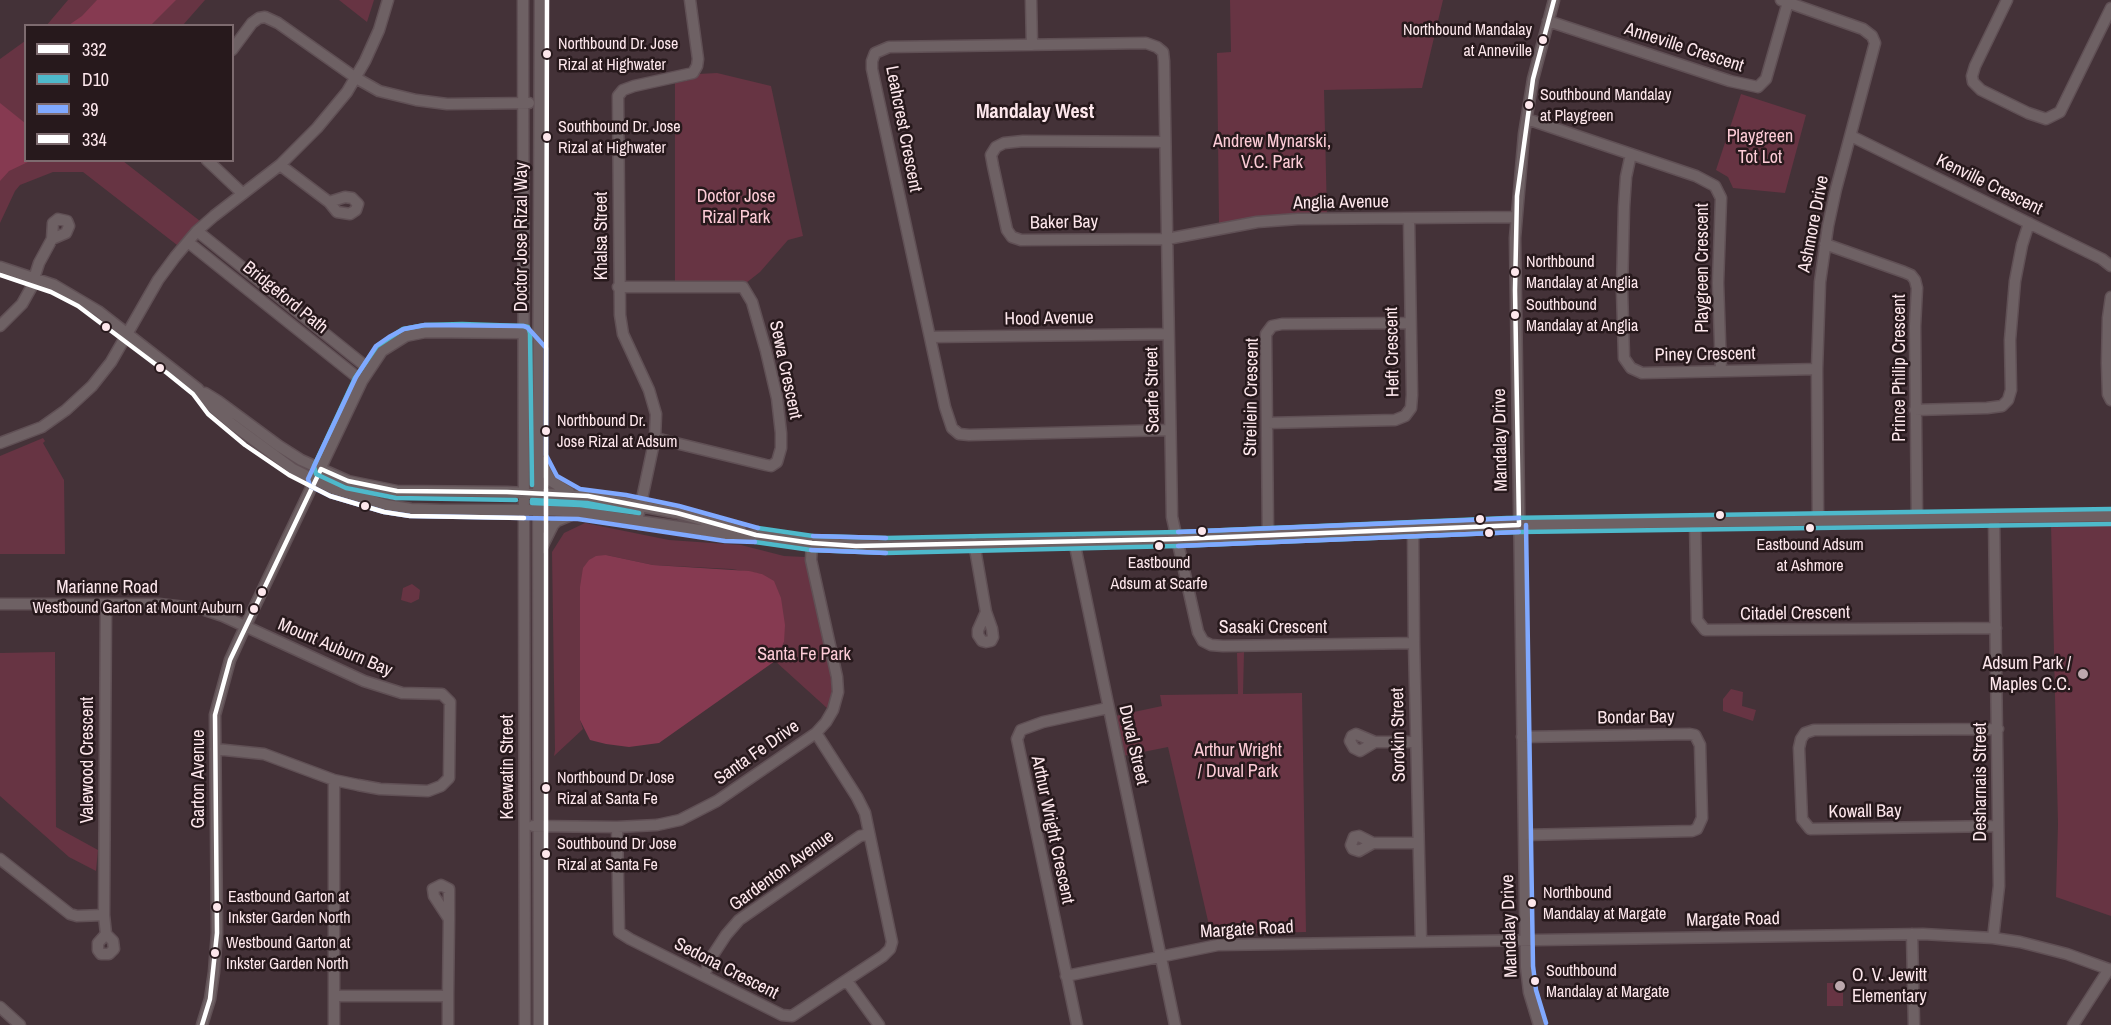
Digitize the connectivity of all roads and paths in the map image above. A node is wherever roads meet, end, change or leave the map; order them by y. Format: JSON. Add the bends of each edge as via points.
{"nodes":[{"id":1,"x":388,"y":0,"type":"edge"},
{"id":2,"x":523,"y":0,"type":"edge"},
{"id":3,"x":540,"y":0,"type":"edge"},
{"id":4,"x":690,"y":0,"type":"edge"},
{"id":5,"x":1031,"y":0,"type":"edge"},
{"id":6,"x":1554,"y":0,"type":"edge"},
{"id":7,"x":2007,"y":0,"type":"edge"},
{"id":8,"x":1784,"y":1,"type":"edge"},
{"id":9,"x":2111,"y":8,"type":"edge"},
{"id":10,"x":1548,"y":21,"type":"junction"},
{"id":11,"x":1032,"y":45,"type":"junction"},
{"id":12,"x":234,"y":47,"type":"edge"},
{"id":13,"x":356,"y":78,"type":"junction"},
{"id":14,"x":522,"y":103,"type":"junction"},
{"id":15,"x":538,"y":103,"type":"junction"},
{"id":16,"x":1527,"y":119,"type":"junction"},
{"id":17,"x":1851,"y":136,"type":"junction"},
{"id":18,"x":1165,"y":142,"type":"junction"},
{"id":19,"x":1631,"y":154,"type":"junction"},
{"id":20,"x":209,"y":162,"type":"edge"},
{"id":21,"x":280,"y":165,"type":"junction"},
{"id":22,"x":242,"y":193,"type":"junction"},
{"id":23,"x":329,"y":202,"type":"dead end"},
{"id":24,"x":1516,"y":217,"type":"junction"},
{"id":25,"x":1408,"y":219,"type":"junction"},
{"id":26,"x":2029,"y":223,"type":"junction"},
{"id":27,"x":197,"y":231,"type":"junction"},
{"id":28,"x":52,"y":239,"type":"dead end"},
{"id":29,"x":1167,"y":239,"type":"junction"},
{"id":30,"x":188,"y":242,"type":"junction"},
{"id":31,"x":1826,"y":244,"type":"junction"},
{"id":32,"x":2111,"y":266,"type":"edge"},
{"id":33,"x":0,"y":267,"type":"edge"},
{"id":34,"x":34,"y":279,"type":"junction"},
{"id":35,"x":618,"y":287,"type":"junction"},
{"id":36,"x":2111,"y":297,"type":"edge"},
{"id":37,"x":1409,"y":323,"type":"junction"},
{"id":38,"x":0,"y":326,"type":"edge"},
{"id":39,"x":127,"y":332,"type":"junction"},
{"id":40,"x":523,"y":333,"type":"junction"},
{"id":41,"x":1168,"y":334,"type":"junction"},
{"id":42,"x":931,"y":338,"type":"junction"},
{"id":43,"x":539,"y":349,"type":"junction"},
{"id":44,"x":369,"y":369,"type":"junction"},
{"id":45,"x":1817,"y":369,"type":"junction"},
{"id":46,"x":1721,"y":371,"type":"junction"},
{"id":47,"x":362,"y":381,"type":"junction"},
{"id":48,"x":198,"y":389,"type":"junction"},
{"id":49,"x":2111,"y":400,"type":"edge"},
{"id":50,"x":1915,"y":410,"type":"junction"},
{"id":51,"x":1267,"y":423,"type":"junction"},
{"id":52,"x":1170,"y":430,"type":"junction"},
{"id":53,"x":655,"y":438,"type":"junction"},
{"id":54,"x":0,"y":443,"type":"edge"},
{"id":55,"x":538,"y":457,"type":"junction"},
{"id":56,"x":321,"y":469,"type":"junction"},
{"id":57,"x":315,"y":480,"type":"junction"},
{"id":58,"x":524,"y":492,"type":"junction"},
{"id":59,"x":538,"y":493,"type":"junction"},
{"id":60,"x":578,"y":496,"type":"junction"},
{"id":61,"x":640,"y":505,"type":"junction"},
{"id":62,"x":524,"y":510,"type":"junction"},
{"id":63,"x":538,"y":510,"type":"junction"},
{"id":64,"x":579,"y":512,"type":"junction"},
{"id":65,"x":2111,"y":516,"type":"edge"},
{"id":66,"x":1994,"y":518,"type":"junction"},
{"id":67,"x":1917,"y":519,"type":"junction"},
{"id":68,"x":1818,"y":520,"type":"junction"},
{"id":69,"x":637,"y":522,"type":"junction"},
{"id":70,"x":1695,"y":522,"type":"junction"},
{"id":71,"x":1519,"y":525,"type":"junction"},
{"id":72,"x":1413,"y":528,"type":"junction"},
{"id":73,"x":756,"y":535,"type":"junction"},
{"id":74,"x":1268,"y":535,"type":"junction"},
{"id":75,"x":1178,"y":539,"type":"junction"},
{"id":76,"x":1074,"y":541,"type":"junction"},
{"id":77,"x":812,"y":543,"type":"junction"},
{"id":78,"x":974,"y":543,"type":"junction"},
{"id":79,"x":538,"y":556,"type":"junction"},
{"id":80,"x":0,"y":604,"type":"edge"},
{"id":81,"x":106,"y":604,"type":"junction"},
{"id":82,"x":986,"y":612,"type":"dead end"},
{"id":83,"x":245,"y":627,"type":"junction"},
{"id":84,"x":1996,"y":628,"type":"junction"},
{"id":85,"x":1414,"y":643,"type":"junction"},
{"id":86,"x":1108,"y":708,"type":"junction"},
{"id":87,"x":1998,"y":729,"type":"junction"},
{"id":88,"x":816,"y":733,"type":"junction"},
{"id":89,"x":1522,"y":736,"type":"junction"},
{"id":90,"x":1375,"y":742,"type":"dead end"},
{"id":91,"x":1416,"y":742,"type":"junction"},
{"id":92,"x":215,"y":749,"type":"junction"},
{"id":93,"x":334,"y":780,"type":"junction"},
{"id":94,"x":524,"y":826,"type":"junction"},
{"id":95,"x":540,"y":826,"type":"junction"},
{"id":96,"x":1998,"y":826,"type":"junction"},
{"id":97,"x":617,"y":827,"type":"junction"},
{"id":98,"x":869,"y":834,"type":"junction"},
{"id":99,"x":1524,"y":835,"type":"junction"},
{"id":100,"x":1373,"y":843,"type":"dead end"},
{"id":101,"x":1418,"y":843,"type":"junction"},
{"id":102,"x":0,"y":858,"type":"edge"},
{"id":103,"x":104,"y":915,"type":"junction"},
{"id":104,"x":449,"y":919,"type":"dead end"},
{"id":105,"x":105,"y":934,"type":"dead end"},
{"id":106,"x":1912,"y":934,"type":"junction"},
{"id":107,"x":1993,"y":938,"type":"junction"},
{"id":108,"x":1526,"y":940,"type":"junction"},
{"id":109,"x":1421,"y":941,"type":"junction"},
{"id":110,"x":1162,"y":956,"type":"junction"},
{"id":111,"x":2110,"y":969,"type":"edge"},
{"id":112,"x":704,"y":976,"type":"junction"},
{"id":113,"x":1066,"y":976,"type":"junction"},
{"id":114,"x":847,"y":981,"type":"junction"},
{"id":115,"x":334,"y":996,"type":"junction"},
{"id":116,"x":448,"y":996,"type":"junction"},
{"id":117,"x":0,"y":1006,"type":"edge"},
{"id":118,"x":20,"y":1025,"type":"edge"},
{"id":119,"x":202,"y":1025,"type":"edge"},
{"id":120,"x":334,"y":1025,"type":"edge"},
{"id":121,"x":448,"y":1025,"type":"edge"},
{"id":122,"x":525,"y":1025,"type":"edge"},
{"id":123,"x":540,"y":1025,"type":"edge"},
{"id":124,"x":879,"y":1025,"type":"edge"},
{"id":125,"x":1077,"y":1025,"type":"edge"},
{"id":126,"x":1176,"y":1025,"type":"edge"},
{"id":127,"x":1539,"y":1025,"type":"edge"},
{"id":128,"x":1914,"y":1025,"type":"edge"},
{"id":129,"x":2073,"y":1025,"type":"edge"}],
"edges":[{"from":1,"to":13,"type":"street","via":[[379,30]]},
{"from":2,"to":14,"type":"street","name":"Doctor Jose Rizal Way"},
{"from":3,"to":15,"type":"street","name":"Doctor Jose Rizal Way"},
{"from":4,"to":35,"type":"street","name":"Khalsa Street","via":[[698,59],[693,73],[634,86],[618,96]]},
{"from":5,"to":11,"type":"street"},
{"from":6,"to":10,"type":"street","name":"Mandalay Drive"},
{"from":7,"to":9,"type":"street","via":[[1975,66],[1973,82],[1990,94],[2046,119],[2060,112]]},
{"from":8,"to":10,"type":"street","name":"Anneville Crescent","via":[[1766,78],[1758,87]]},
{"from":8,"to":17,"type":"street","name":"Ashmore Drive","via":[[1863,29],[1872,36],[1875,43]]},
{"from":10,"to":16,"type":"street","name":"Mandalay Drive"},
{"from":11,"to":18,"type":"street","name":"Leahcrest Crescent","via":[[1157,47],[1163,52],[1164,61]]},
{"from":11,"to":42,"type":"street","name":"Leahcrest Crescent","via":[[889,47],[875,53],[872,61]]},
{"from":12,"to":13,"type":"street","via":[[252,23],[265,17]]},
{"from":13,"to":14,"type":"street","via":[[379,91],[416,100],[447,104]]},
{"from":13,"to":21,"type":"street","via":[[317,128]]},
{"from":14,"to":15,"type":"street"},
{"from":14,"to":40,"type":"street","name":"Doctor Jose Rizal Way"},
{"from":15,"to":43,"type":"street","name":"Doctor Jose Rizal Way"},
{"from":16,"to":19,"type":"street","name":"Playgreen Crescent"},
{"from":16,"to":24,"type":"street","name":"Mandalay Drive"},
{"from":17,"to":26,"type":"street","name":"Kenville Crescent"},
{"from":17,"to":31,"type":"street","name":"Ashmore Drive"},
{"from":18,"to":29,"type":"street","name":"Leahcrest Crescent"},
{"from":18,"to":29,"type":"street","name":"Baker Bay","via":[[1013,142],[996,147],[991,155],[1003,219],[1012,237]]},
{"from":19,"to":46,"type":"street","name":"Playgreen Crescent","via":[[1707,181],[1721,198]]},
{"from":19,"to":46,"type":"street","name":"Piney Crescent","via":[[1624,207],[1624,358],[1631,368],[1642,372]]},
{"from":20,"to":22,"type":"street"},
{"from":21,"to":22,"type":"street"},
{"from":21,"to":23,"type":"street"},
{"from":22,"to":27,"type":"street"},
{"from":24,"to":25,"type":"street","name":"Anglia Avenue"},
{"from":24,"to":71,"type":"street","name":"Mandalay Drive"},
{"from":25,"to":29,"type":"street","name":"Anglia Avenue","via":[[1257,222]]},
{"from":25,"to":37,"type":"street","name":"Heft Crescent"},
{"from":26,"to":32,"type":"street","name":"Kenville Crescent"},
{"from":26,"to":50,"type":"street","via":[[2015,281],[2008,400],[2002,406]]},
{"from":27,"to":30,"type":"street"},
{"from":27,"to":44,"type":"street","name":"Bridgeford Path"},
{"from":28,"to":34,"type":"street"},
{"from":29,"to":41,"type":"street","name":"Scarfe Street"},
{"from":30,"to":39,"type":"street","via":[[158,280]]},
{"from":30,"to":47,"type":"street","name":"Bridgeford Path"},
{"from":31,"to":45,"type":"street","name":"Ashmore Drive","via":[[1818,307]]},
{"from":31,"to":50,"type":"street","name":"Prince Philip Crescent","via":[[1911,274],[1915,280]]},
{"from":33,"to":34,"type":"street"},
{"from":34,"to":38,"type":"street","via":[[22,304]]},
{"from":34,"to":39,"type":"street","via":[[65,290]]},
{"from":35,"to":53,"type":"street","name":"Khalsa Street","via":[[623,334],[656,414]]},
{"from":35,"to":53,"type":"street","name":"Sewa Crescent","via":[[743,287],[752,302],[766,351],[781,433],[777,462],[771,466]]},
{"from":36,"to":49,"type":"street","via":[[2107,363]]},
{"from":37,"to":51,"type":"street","name":"Heft Crescent","via":[[1412,395],[1411,408],[1405,416],[1395,420]]},
{"from":37,"to":51,"type":"street","name":"Streilein Crescent","via":[[1272,327],[1265,344]]},
{"from":39,"to":48,"type":"street"},
{"from":39,"to":54,"type":"street","via":[[111,362],[66,410],[42,427]]},
{"from":40,"to":43,"type":"street"},
{"from":40,"to":44,"type":"street","name":"Garton Avenue","via":[[426,332],[406,336],[382,351]]},
{"from":40,"to":58,"type":"street","name":"Doctor Jose Rizal Way"},
{"from":41,"to":42,"type":"street","name":"Hood Avenue"},
{"from":41,"to":52,"type":"street","name":"Scarfe Street"},
{"from":42,"to":52,"type":"street","name":"Leahcrest Crescent","via":[[948,420],[959,434]]},
{"from":43,"to":55,"type":"street","name":"Doctor Jose Rizal Way"},
{"from":44,"to":47,"type":"street","name":"Garton Avenue"},
{"from":45,"to":46,"type":"street","name":"Piney Crescent"},
{"from":45,"to":68,"type":"street","name":"Ashmore Drive"},
{"from":47,"to":56,"type":"street","name":"Garton Avenue"},
{"from":48,"to":56,"type":"street","via":[[279,446]]},
{"from":48,"to":57,"type":"street","via":[[213,408],[249,439]]},
{"from":50,"to":67,"type":"street","name":"Prince Philip Crescent"},
{"from":51,"to":74,"type":"street","name":"Streilein Crescent"},
{"from":52,"to":75,"type":"street","name":"Scarfe Street","via":[[1172,518]]},
{"from":53,"to":61,"type":"street","name":"Khalsa Street"},
{"from":55,"to":59,"type":"street","name":"Doctor Jose Rizal Way"},
{"from":55,"to":60,"type":"street","via":[[551,481]]},
{"from":56,"to":57,"type":"street","name":"Garton Avenue"},
{"from":56,"to":58,"type":"street","via":[[348,481],[397,491]]},
{"from":57,"to":62,"type":"street","via":[[386,505]]},
{"from":57,"to":83,"type":"street","name":"Garton Avenue"},
{"from":58,"to":59,"type":"street"},
{"from":58,"to":62,"type":"street","name":"Doctor Jose Rizal Way"},
{"from":59,"to":60,"type":"street"},
{"from":59,"to":63,"type":"street","name":"Doctor Jose Rizal Way"},
{"from":60,"to":61,"type":"street"},
{"from":61,"to":69,"type":"street","name":"Khalsa Street"},
{"from":61,"to":73,"type":"street"},
{"from":62,"to":63,"type":"street"},
{"from":62,"to":94,"type":"street","name":"Keewatin Street"},
{"from":63,"to":64,"type":"street"},
{"from":63,"to":79,"type":"street","name":"Keewatin Street"},
{"from":64,"to":69,"type":"street"},
{"from":64,"to":79,"type":"street","via":[[553,525]]},
{"from":65,"to":66,"type":"street"},
{"from":66,"to":67,"type":"street"},
{"from":66,"to":84,"type":"street","name":"Desharnais Street"},
{"from":67,"to":68,"type":"street"},
{"from":68,"to":70,"type":"street"},
{"from":69,"to":73,"type":"street"},
{"from":70,"to":71,"type":"street"},
{"from":70,"to":84,"type":"street","name":"Citadel Crescent","via":[[1697,620],[1705,630]]},
{"from":71,"to":72,"type":"street"},
{"from":71,"to":89,"type":"street","name":"Mandalay Drive"},
{"from":72,"to":74,"type":"street"},
{"from":72,"to":85,"type":"street","name":"Sorokin Street"},
{"from":73,"to":77,"type":"street"},
{"from":74,"to":75,"type":"street"},
{"from":75,"to":76,"type":"street"},
{"from":75,"to":85,"type":"street","name":"Sasaki Crescent","via":[[1198,632],[1203,641],[1212,645]]},
{"from":76,"to":78,"type":"street"},
{"from":76,"to":86,"type":"street","name":"Duval Street"},
{"from":77,"to":78,"type":"street"},
{"from":77,"to":88,"type":"street","name":"Santa Fe Drive","via":[[811,560],[838,692],[833,710]]},
{"from":78,"to":82,"type":"street"},
{"from":79,"to":95,"type":"street","name":"Keewatin Street"},
{"from":80,"to":81,"type":"street","name":"Marianne Road"},
{"from":81,"to":83,"type":"street","name":"Marianne Road","via":[[182,605],[223,616]]},
{"from":81,"to":103,"type":"street","name":"Valewood Crescent"},
{"from":83,"to":92,"type":"street","name":"Garton Avenue","via":[[220,692]]},
{"from":83,"to":93,"type":"street","name":"Mount Auburn Bay","via":[[364,681],[402,693],[442,694],[450,702],[449,778],[441,786],[428,791],[380,789]]},
{"from":84,"to":87,"type":"street","name":"Desharnais Street"},
{"from":85,"to":91,"type":"street","name":"Sorokin Street"},
{"from":86,"to":110,"type":"street","name":"Duval Street"},
{"from":86,"to":113,"type":"street","name":"Arthur Wright Crescent","via":[[1043,722],[1021,730],[1017,739]]},
{"from":87,"to":96,"type":"street","name":"Desharnais Street"},
{"from":87,"to":96,"type":"street","name":"Kowall Bay","via":[[1814,730],[1805,733],[1799,748],[1802,819],[1810,829]]},
{"from":88,"to":97,"type":"street","name":"Santa Fe Drive","via":[[717,801],[680,820]]},
{"from":88,"to":98,"type":"street","name":"Sedona Crescent","via":[[857,797]]},
{"from":89,"to":99,"type":"street","name":"Mandalay Drive"},
{"from":89,"to":99,"type":"street","name":"Bondar Bay","via":[[1695,735],[1700,745],[1702,818],[1692,831]]},
{"from":90,"to":91,"type":"street"},
{"from":91,"to":101,"type":"street","name":"Sorokin Street"},
{"from":92,"to":93,"type":"street","name":"Mount Auburn Bay","via":[[264,754]]},
{"from":92,"to":119,"type":"street","name":"Garton Avenue","via":[[217,933],[210,999]]},
{"from":93,"to":115,"type":"street"},
{"from":94,"to":95,"type":"street","name":"Santa Fe Drive"},
{"from":94,"to":122,"type":"street","name":"Keewatin Street"},
{"from":95,"to":97,"type":"street","name":"Santa Fe Drive"},
{"from":95,"to":123,"type":"street","name":"Keewatin Street"},
{"from":96,"to":107,"type":"street","name":"Desharnais Street","via":[[1999,886]]},
{"from":97,"to":112,"type":"street","name":"Sedona Crescent","via":[[619,932]]},
{"from":98,"to":112,"type":"street","name":"Gardenton Avenue","via":[[860,836],[739,920],[711,958]]},
{"from":98,"to":114,"type":"street","name":"Sedona Crescent","via":[[892,942],[884,956]]},
{"from":99,"to":108,"type":"street","name":"Mandalay Drive"},
{"from":100,"to":101,"type":"street"},
{"from":101,"to":109,"type":"street","name":"Sorokin Street"},
{"from":102,"to":103,"type":"street","via":[[70,914]]},
{"from":103,"to":105,"type":"street","name":"Valewood Crescent"},
{"from":104,"to":116,"type":"street"},
{"from":106,"to":107,"type":"street","name":"Margate Road"},
{"from":106,"to":108,"type":"street","name":"Margate Road"},
{"from":106,"to":128,"type":"street"},
{"from":107,"to":111,"type":"street","name":"Margate Road","via":[[2067,954]]},
{"from":108,"to":109,"type":"street","name":"Margate Road"},
{"from":108,"to":127,"type":"street","name":"Mandalay Drive","via":[[1527,980]]},
{"from":109,"to":110,"type":"street","name":"Margate Road","via":[[1218,945]]},
{"from":110,"to":113,"type":"street","name":"Margate Road"},
{"from":110,"to":126,"type":"street"},
{"from":111,"to":129,"type":"street"},
{"from":112,"to":114,"type":"street","name":"Sedona Crescent","via":[[782,1015],[792,1016]]},
{"from":113,"to":125,"type":"street","name":"Arthur Wright Crescent"},
{"from":114,"to":124,"type":"street"},
{"from":115,"to":116,"type":"street"},
{"from":115,"to":120,"type":"street"},
{"from":116,"to":121,"type":"street"},
{"from":117,"to":118,"type":"street"}]}
